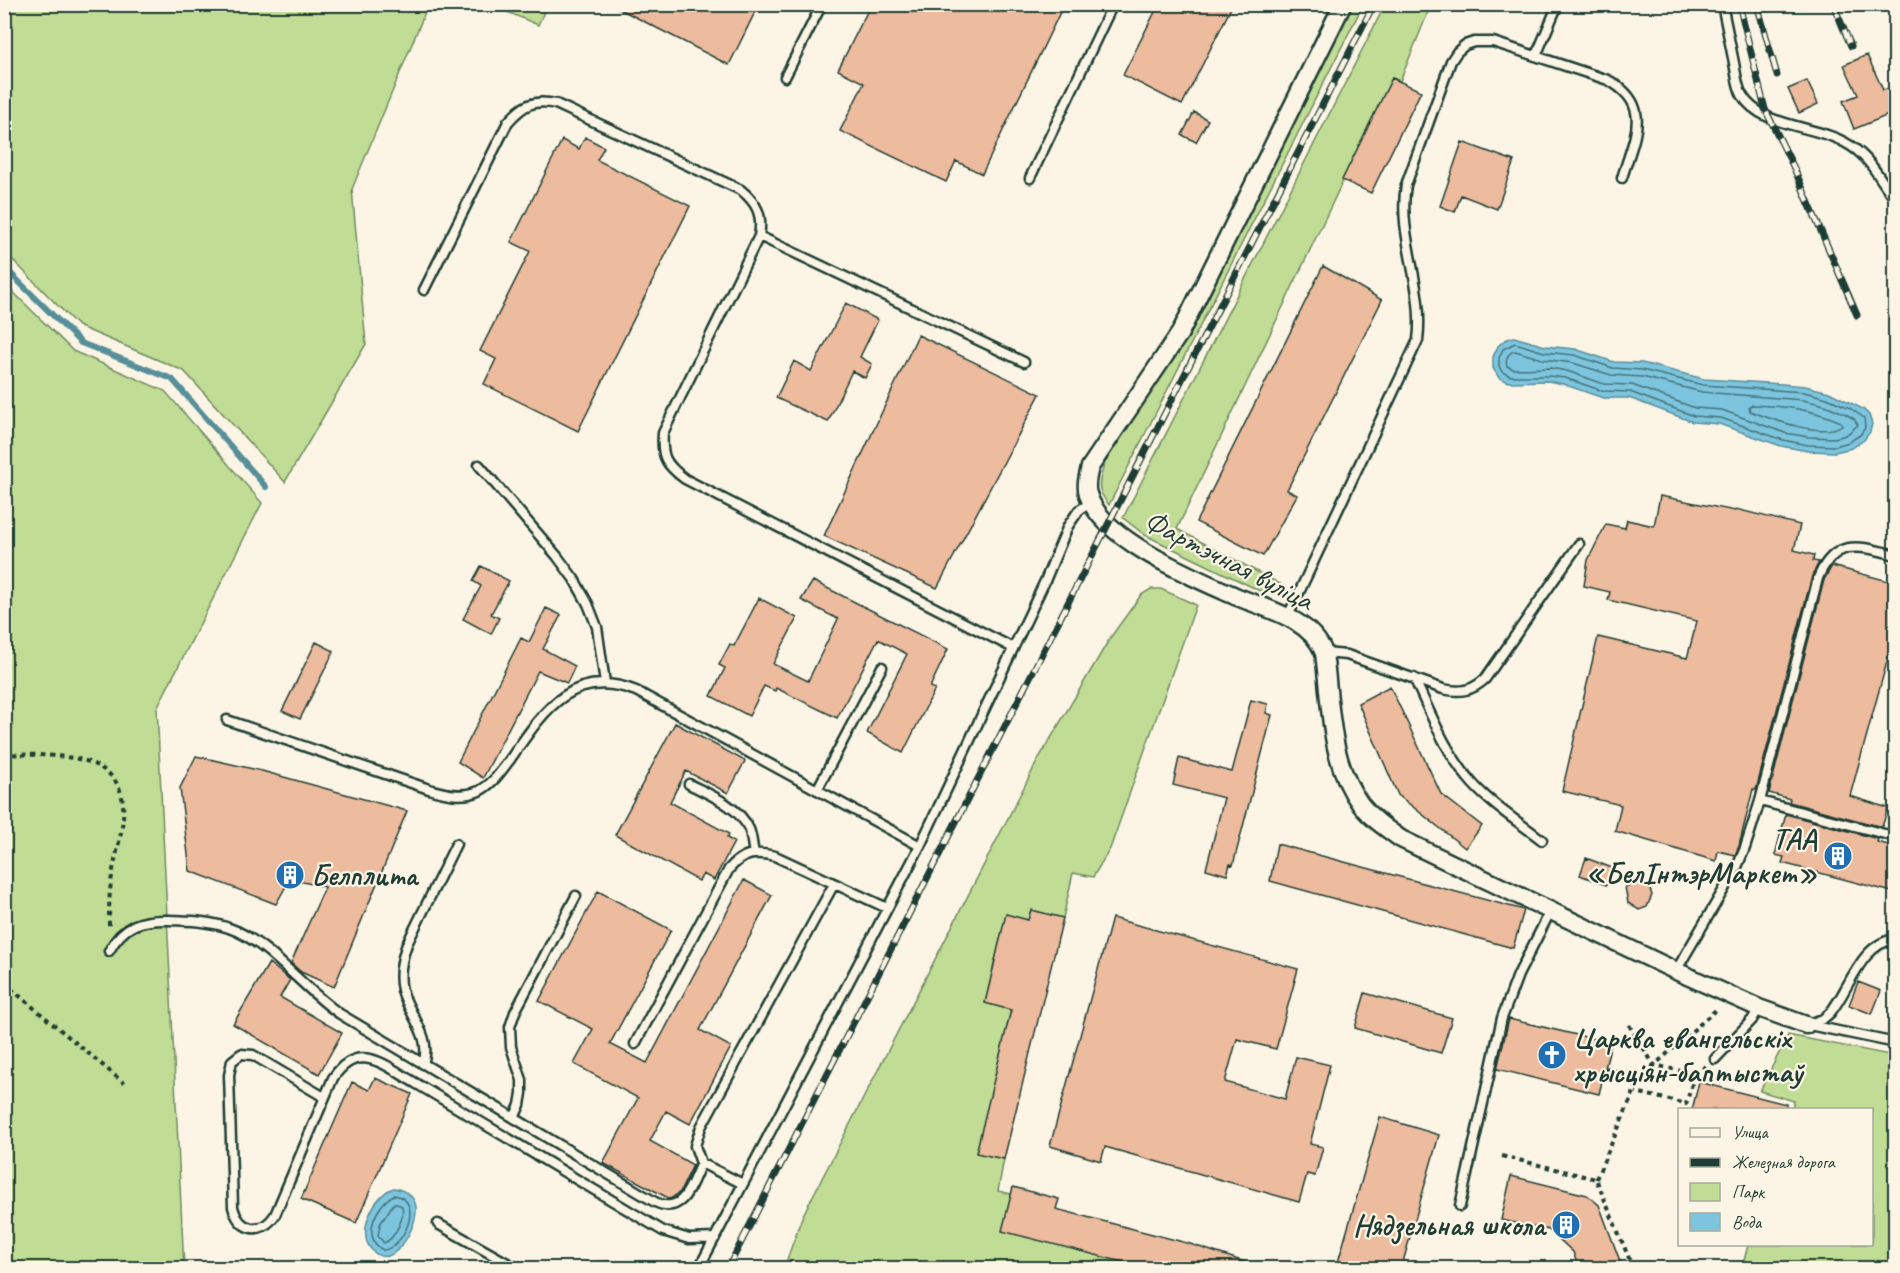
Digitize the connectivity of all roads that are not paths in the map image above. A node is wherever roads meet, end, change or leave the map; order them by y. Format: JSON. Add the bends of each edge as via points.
{"nodes":[{"id":1,"x":822,"y":4,"type":"edge"},
{"id":2,"x":1113,"y":4,"type":"edge"},
{"id":3,"x":1343,"y":4,"type":"edge"},
{"id":4,"x":1558,"y":4,"type":"edge"},
{"id":5,"x":1722,"y":4,"type":"edge"},
{"id":6,"x":1536,"y":56,"type":"junction"},
{"id":7,"x":785,"y":77,"type":"dead end"},
{"id":8,"x":1030,"y":178,"type":"dead end"},
{"id":9,"x":1622,"y":178,"type":"dead end"},
{"id":10,"x":1896,"y":200,"type":"edge"},
{"id":11,"x":759,"y":236,"type":"junction"},
{"id":12,"x":424,"y":290,"type":"dead end"},
{"id":13,"x":1024,"y":362,"type":"dead end"},
{"id":14,"x":479,"y":465,"type":"dead end"},
{"id":15,"x":1091,"y":503,"type":"junction"},
{"id":16,"x":1580,"y":543,"type":"dead end"},
{"id":17,"x":1896,"y":555,"type":"edge"},
{"id":18,"x":1287,"y":618,"type":"junction"},
{"id":19,"x":1013,"y":648,"type":"junction"},
{"id":20,"x":1324,"y":653,"type":"junction"},
{"id":21,"x":882,"y":667,"type":"dead end"},
{"id":22,"x":1414,"y":678,"type":"junction"},
{"id":23,"x":605,"y":683,"type":"junction"},
{"id":24,"x":227,"y":720,"type":"dead end"},
{"id":25,"x":689,"y":784,"type":"dead end"},
{"id":26,"x":817,"y":790,"type":"junction"},
{"id":27,"x":1760,"y":801,"type":"junction"},
{"id":28,"x":1896,"y":837,"type":"edge"},
{"id":29,"x":1542,"y":840,"type":"dead end"},
{"id":30,"x":456,"y":844,"type":"dead end"},
{"id":31,"x":920,"y":846,"type":"junction"},
{"id":32,"x":754,"y":853,"type":"junction"},
{"id":33,"x":834,"y":884,"type":"junction"},
{"id":34,"x":576,"y":896,"type":"dead end"},
{"id":35,"x":887,"y":908,"type":"junction"},
{"id":36,"x":1551,"y":909,"type":"junction"},
{"id":37,"x":1896,"y":939,"type":"edge"},
{"id":38,"x":109,"y":951,"type":"road end"},
{"id":39,"x":1676,"y":971,"type":"junction"},
{"id":40,"x":1760,"y":1008,"type":"junction"},
{"id":41,"x":1806,"y":1025,"type":"junction"},
{"id":42,"x":1896,"y":1042,"type":"edge"},
{"id":43,"x":635,"y":1044,"type":"dead end"},
{"id":44,"x":1715,"y":1059,"type":"dead end"},
{"id":45,"x":423,"y":1064,"type":"junction"},
{"id":46,"x":324,"y":1097,"type":"junction"},
{"id":47,"x":514,"y":1118,"type":"junction"},
{"id":48,"x":701,"y":1163,"type":"junction"},
{"id":49,"x":743,"y":1184,"type":"junction"},
{"id":50,"x":1460,"y":1206,"type":"dead end"},
{"id":51,"x":438,"y":1224,"type":"dead end"},
{"id":52,"x":715,"y":1238,"type":"junction"},
{"id":53,"x":516,"y":1269,"type":"edge"},
{"id":54,"x":590,"y":1269,"type":"edge"},
{"id":55,"x":625,"y":1269,"type":"edge"},
{"id":56,"x":699,"y":1269,"type":"edge"}],
"edges":[{"from":1,"to":7,"type":"lane"},
{"from":2,"to":8,"type":"lane"},
{"from":3,"to":15,"type":"street","via":[[1180,333],[1090,467],[1087,492]]},
{"from":4,"to":6,"type":"lane"},
{"from":5,"to":10,"type":"lane","via":[[1738,81],[1750,104],[1769,118],[1845,142],[1876,169]]},
{"from":6,"to":9,"type":"lane","via":[[1608,80],[1629,95],[1638,125]]},
{"from":6,"to":18,"type":"lane","via":[[1483,41],[1465,45],[1451,61],[1403,199],[1419,302],[1418,340]]},
{"from":11,"to":12,"type":"lane","via":[[759,211],[741,190],[542,101],[517,111],[508,122]]},
{"from":11,"to":13,"type":"lane"},
{"from":11,"to":19,"type":"lane","via":[[663,433],[665,459],[685,479]]},
{"from":14,"to":23,"type":"lane","via":[[574,579],[597,627]]},
{"from":15,"to":18,"type":"street","name":"Фартэчная вуліца","via":[[1108,525],[1137,547]]},
{"from":15,"to":19,"type":"lane","via":[[1079,510],[1068,526]]},
{"from":16,"to":22,"type":"lane","via":[[1485,680],[1470,690],[1453,691]]},
{"from":17,"to":27,"type":"lane","via":[[1852,546],[1840,549],[1822,567]]},
{"from":18,"to":20,"type":"street","name":"Фартэчная вуліца","via":[[1312,633]]},
{"from":19,"to":31,"type":"lane"},
{"from":20,"to":22,"type":"lane","via":[[1347,655]]},
{"from":20,"to":36,"type":"street","name":"Фартэчная вуліца","via":[[1337,758],[1362,807],[1401,839]]},
{"from":21,"to":26,"type":"lane"},
{"from":22,"to":29,"type":"lane","via":[[1461,770],[1488,799]]},
{"from":23,"to":24,"type":"lane","via":[[571,691],[554,702],[501,772],[479,791],[464,794],[429,789]]},
{"from":23,"to":26,"type":"lane","via":[[636,691]]},
{"from":25,"to":32,"type":"lane","via":[[736,812],[749,829]]},
{"from":26,"to":31,"type":"lane"},
{"from":27,"to":28,"type":"lane"},
{"from":27,"to":39,"type":"lane","via":[[1737,867]]},
{"from":30,"to":45,"type":"lane","via":[[402,958],[402,989],[427,1050]]},
{"from":31,"to":35,"type":"lane"},
{"from":32,"to":33,"type":"lane","via":[[775,856]]},
{"from":32,"to":43,"type":"lane","via":[[745,855],[729,869]]},
{"from":33,"to":35,"type":"lane"},
{"from":33,"to":48,"type":"lane","via":[[702,1127],[696,1146]]},
{"from":34,"to":47,"type":"lane","via":[[510,1027],[511,1047],[522,1080],[520,1105]]},
{"from":35,"to":49,"type":"lane"},
{"from":36,"to":39,"type":"street","name":"Фартэчная вуліца"},
{"from":36,"to":50,"type":"lane","via":[[1518,975],[1502,1018]]},
{"from":37,"to":41,"type":"lane","via":[[1878,944],[1830,1013]]},
{"from":38,"to":45,"type":"lane","via":[[131,926],[152,920],[227,927],[260,945],[340,1014]]},
{"from":39,"to":40,"type":"street","name":"Фартэчная вуліца"},
{"from":40,"to":41,"type":"street","name":"Фартэчная вуліца"},
{"from":40,"to":44,"type":"lane"},
{"from":41,"to":42,"type":"lane"},
{"from":45,"to":47,"type":"lane"},
{"from":46,"to":46,"type":"lane","via":[[275,1215],[262,1228],[246,1227],[233,1207],[229,1075],[232,1061],[241,1054],[253,1055]]},
{"from":46,"to":52,"type":"lane","via":[[339,1068],[357,1057],[367,1057],[663,1231],[689,1239]]},
{"from":47,"to":48,"type":"lane","via":[[663,1205],[678,1204]]},
{"from":48,"to":49,"type":"lane"},
{"from":49,"to":52,"type":"lane"},
{"from":51,"to":53,"type":"lane"},
{"from":52,"to":56,"type":"lane"},
{"from":54,"to":55,"type":"lane"}]}
